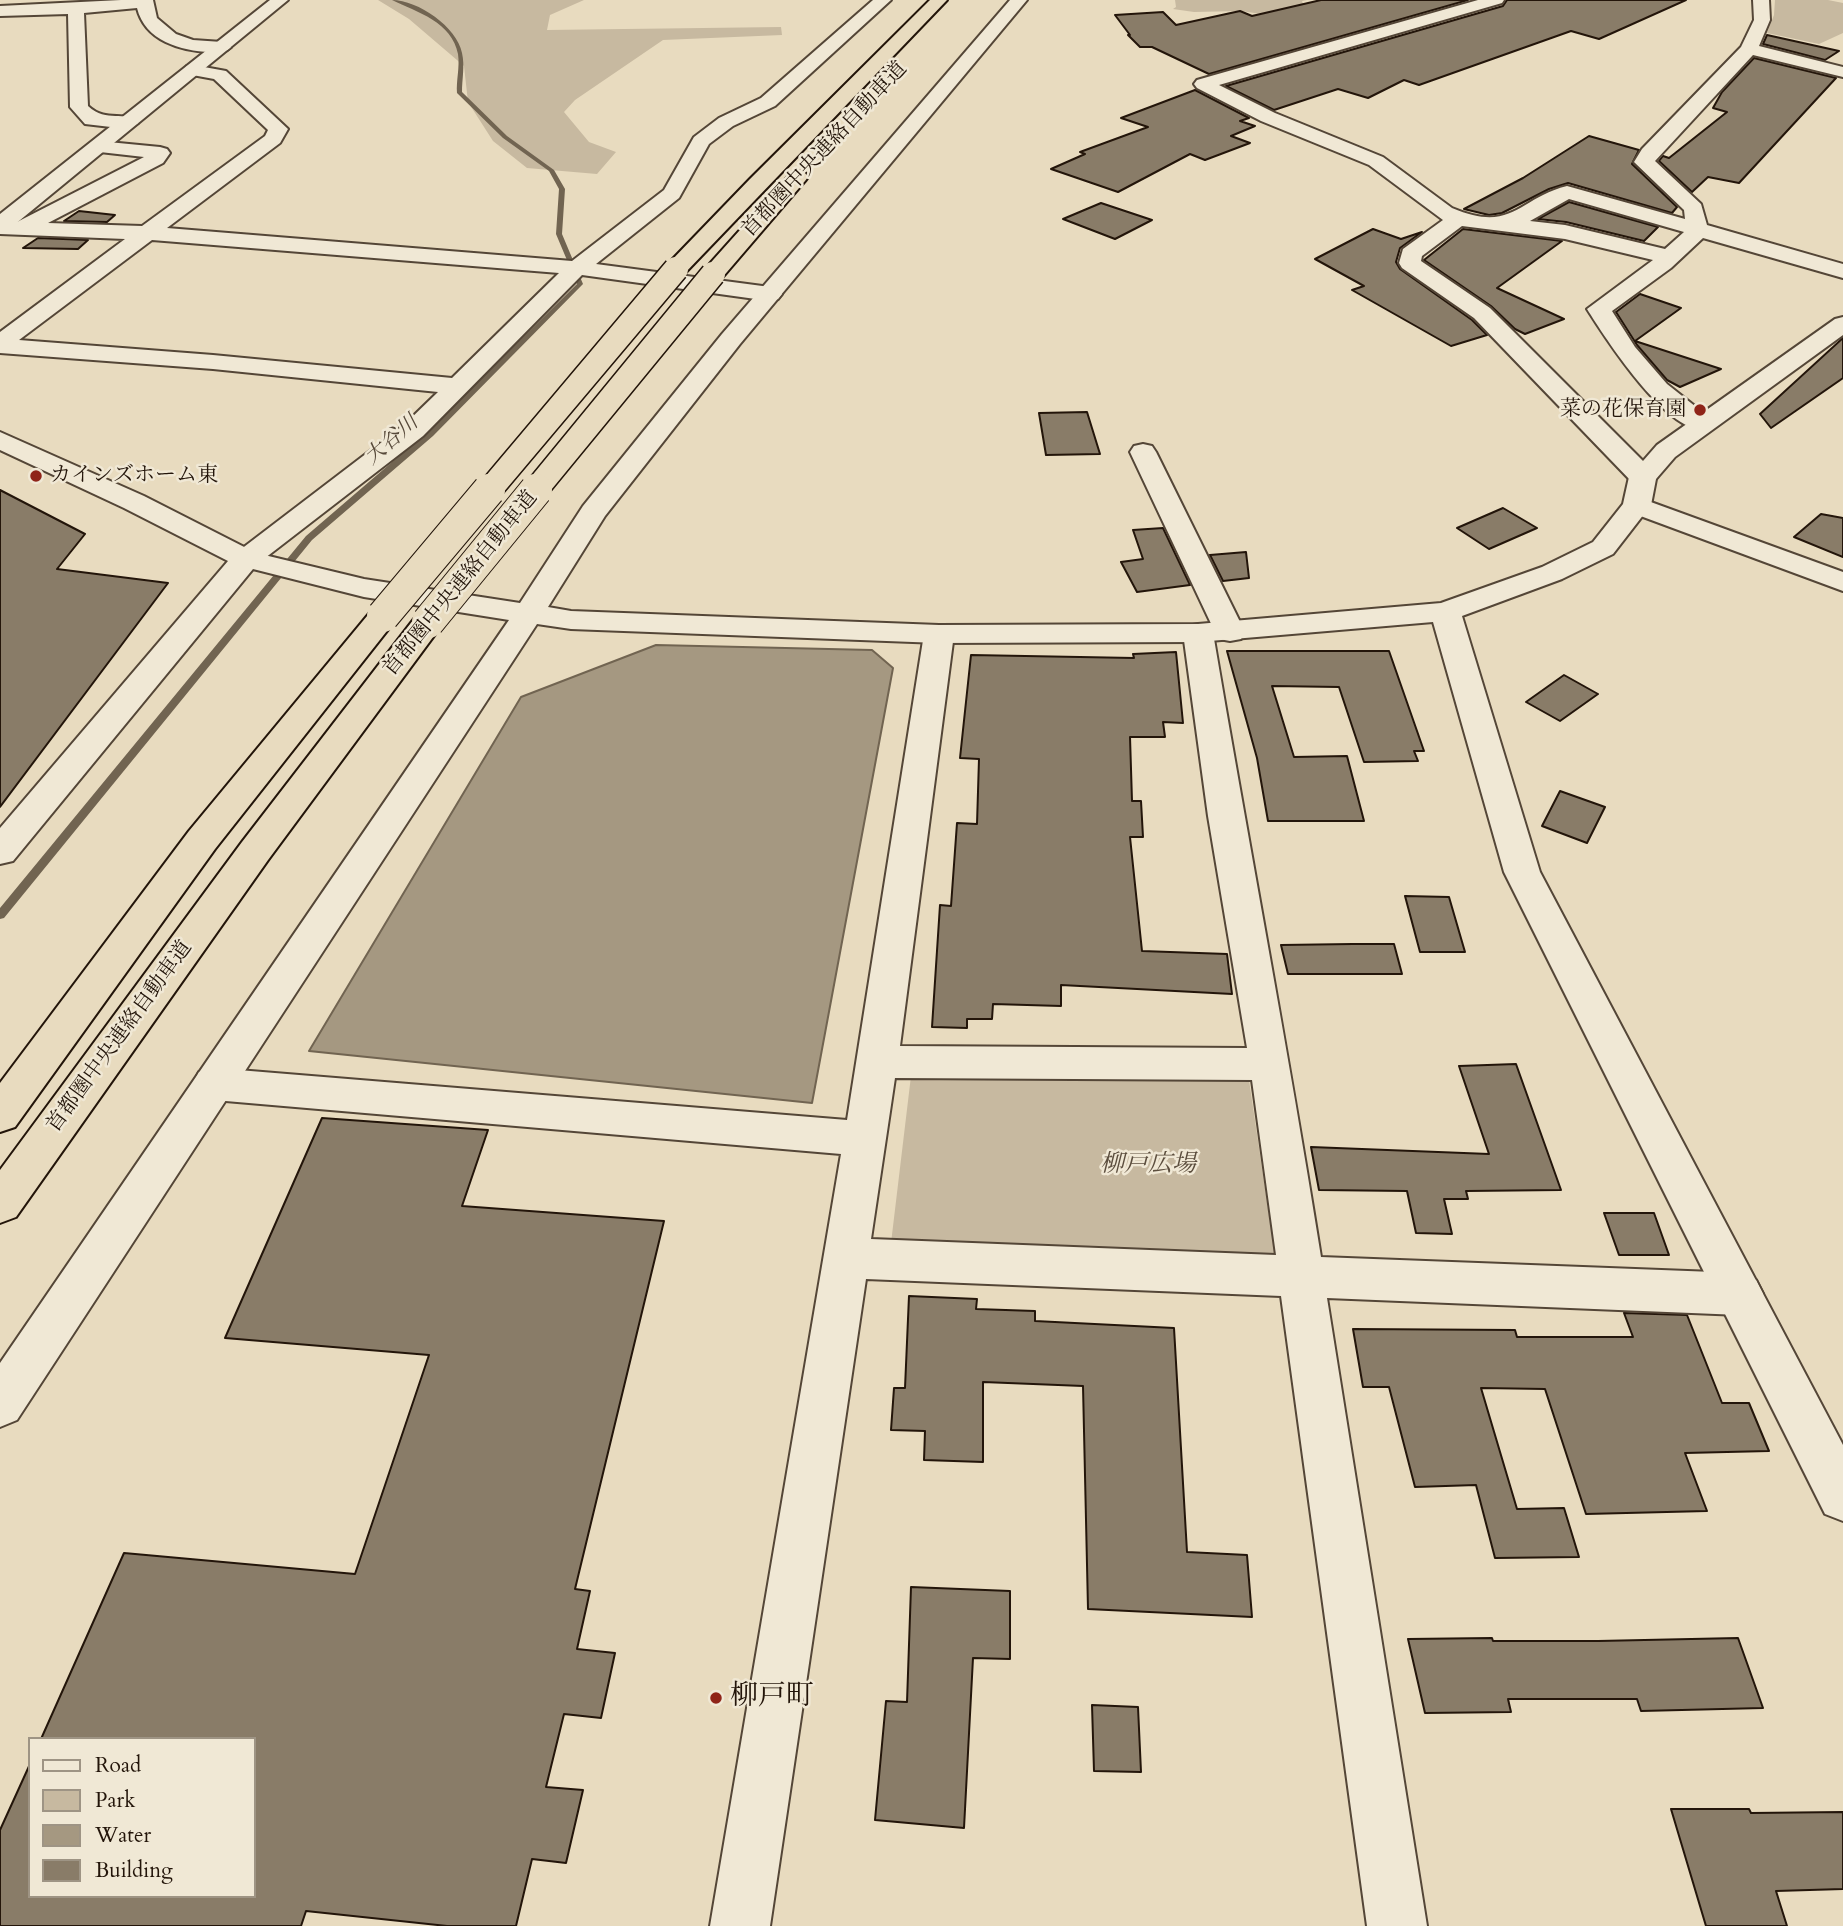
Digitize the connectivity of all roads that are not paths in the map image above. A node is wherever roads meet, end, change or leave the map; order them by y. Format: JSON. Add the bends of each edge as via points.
{"nodes":[{"id":1,"x":280,"y":0,"type":"edge"},
{"id":2,"x":883,"y":0,"type":"edge"},
{"id":3,"x":1019,"y":0,"type":"edge"},
{"id":4,"x":1496,"y":0,"type":"edge"},
{"id":5,"x":1761,"y":0,"type":"edge"},
{"id":6,"x":144,"y":1,"type":"edge"},
{"id":7,"x":948,"y":4,"type":"edge"},
{"id":8,"x":76,"y":9,"type":"junction"},
{"id":9,"x":0,"y":11,"type":"edge"},
{"id":10,"x":932,"y":35,"type":"dead end"},
{"id":11,"x":222,"y":47,"type":"junction"},
{"id":12,"x":1749,"y":49,"type":"junction"},
{"id":13,"x":193,"y":70,"type":"junction"},
{"id":14,"x":1843,"y":72,"type":"edge"},
{"id":15,"x":128,"y":123,"type":"junction"},
{"id":16,"x":97,"y":147,"type":"junction"},
{"id":17,"x":813,"y":159,"type":"dead end"},
{"id":18,"x":1458,"y":219,"type":"junction"},
{"id":19,"x":1509,"y":224,"type":"junction"},
{"id":20,"x":7,"y":227,"type":"edge"},
{"id":21,"x":1697,"y":231,"type":"junction"},
{"id":22,"x":145,"y":233,"type":"junction"},
{"id":23,"x":1669,"y":257,"type":"junction"},
{"id":24,"x":577,"y":268,"type":"junction"},
{"id":25,"x":1843,"y":271,"type":"edge"},
{"id":26,"x":770,"y":294,"type":"junction"},
{"id":27,"x":1843,"y":324,"type":"edge"},
{"id":28,"x":0,"y":345,"type":"edge"},
{"id":29,"x":458,"y":386,"type":"junction"},
{"id":30,"x":1701,"y":424,"type":"junction"},
{"id":31,"x":0,"y":440,"type":"edge"},
{"id":32,"x":1143,"y":452,"type":"dead end"},
{"id":33,"x":1640,"y":491,"type":"junction"},
{"id":34,"x":246,"y":559,"type":"junction"},
{"id":35,"x":1843,"y":582,"type":"edge"},
{"id":36,"x":1445,"y":612,"type":"junction"},
{"id":37,"x":528,"y":614,"type":"junction"},
{"id":38,"x":1214,"y":632,"type":"junction"},
{"id":39,"x":939,"y":634,"type":"junction"},
{"id":40,"x":0,"y":852,"type":"edge"},
{"id":41,"x":877,"y":1062,"type":"junction"},
{"id":42,"x":1270,"y":1064,"type":"junction"},
{"id":43,"x":214,"y":1084,"type":"junction"},
{"id":44,"x":0,"y":1115,"type":"edge"},
{"id":45,"x":865,"y":1139,"type":"junction"},
{"id":46,"x":0,"y":1204,"type":"edge"},
{"id":47,"x":846,"y":1258,"type":"junction"},
{"id":48,"x":1301,"y":1275,"type":"junction"},
{"id":49,"x":1740,"y":1294,"type":"junction"},
{"id":50,"x":0,"y":1404,"type":"edge"},
{"id":51,"x":1843,"y":1496,"type":"edge"},
{"id":52,"x":740,"y":1926,"type":"edge"},
{"id":53,"x":1397,"y":1926,"type":"edge"}],
"edges":[{"from":1,"to":11,"type":"street"},
{"from":2,"to":24,"type":"street","via":[[768,102],[726,122],[701,141],[672,194]]},
{"from":3,"to":26,"type":"street"},
{"from":4,"to":18,"type":"street","via":[[1203,84],[1268,117],[1376,161],[1444,214]]},
{"from":5,"to":12,"type":"street","via":[[1762,20]]},
{"from":6,"to":8,"type":"street"},
{"from":6,"to":11,"type":"street","via":[[147,18],[171,40],[193,47]]},
{"from":7,"to":10,"type":"highway","name":"首都圏中央連絡自動車道"},
{"from":7,"to":44,"type":"highway","name":"首都圏中央連絡自動車道","bridge":true,"via":[[757,183],[676,269],[383,616],[202,840]]},
{"from":8,"to":9,"type":"street"},
{"from":8,"to":15,"type":"street","via":[[79,107],[92,120]]},
{"from":11,"to":13,"type":"street"},
{"from":12,"to":14,"type":"street"},
{"from":12,"to":21,"type":"street","via":[[1644,162],[1694,208]]},
{"from":13,"to":15,"type":"street"},
{"from":13,"to":22,"type":"street","via":[[220,75],[278,129],[273,139]]},
{"from":15,"to":16,"type":"street"},
{"from":16,"to":20,"type":"street"},
{"from":16,"to":20,"type":"street","via":[[160,153],[156,159]]},
{"from":17,"to":46,"type":"highway","name":"首都圏中央連絡自動車道","bridge":true,"via":[[428,622]]},
{"from":18,"to":19,"type":"street"},
{"from":18,"to":33,"type":"street","via":[[1411,254],[1410,263],[1482,313]]},
{"from":19,"to":21,"type":"street","via":[[1567,192]]},
{"from":19,"to":23,"type":"street"},
{"from":20,"to":22,"type":"street"},
{"from":21,"to":23,"type":"street"},
{"from":21,"to":25,"type":"street"},
{"from":22,"to":24,"type":"street"},
{"from":22,"to":28,"type":"street"},
{"from":23,"to":30,"type":"street","via":[[1599,309],[1658,389]]},
{"from":24,"to":26,"type":"street"},
{"from":24,"to":29,"type":"street"},
{"from":26,"to":37,"type":"street","via":[[593,512]]},
{"from":27,"to":30,"type":"street"},
{"from":28,"to":29,"type":"street"},
{"from":29,"to":34,"type":"street","via":[[414,429]]},
{"from":30,"to":33,"type":"street","via":[[1666,451]]},
{"from":31,"to":34,"type":"street"},
{"from":32,"to":38,"type":"street"},
{"from":33,"to":35,"type":"street"},
{"from":33,"to":36,"type":"street","via":[[1603,548],[1552,573]]},
{"from":34,"to":37,"type":"street","via":[[364,588]]},
{"from":34,"to":40,"type":"street"},
{"from":36,"to":38,"type":"street"},
{"from":36,"to":49,"type":"street","via":[[1522,872]]},
{"from":37,"to":39,"type":"street","via":[[571,620]]},
{"from":37,"to":43,"type":"street"},
{"from":38,"to":39,"type":"street"},
{"from":38,"to":42,"type":"street","via":[[1226,816]]},
{"from":39,"to":41,"type":"street"},
{"from":41,"to":42,"type":"street"},
{"from":41,"to":45,"type":"street"},
{"from":42,"to":48,"type":"street"},
{"from":43,"to":45,"type":"street"},
{"from":43,"to":50,"type":"street"},
{"from":45,"to":47,"type":"street"},
{"from":47,"to":48,"type":"street"},
{"from":47,"to":52,"type":"street"},
{"from":48,"to":49,"type":"street"},
{"from":48,"to":53,"type":"street"},
{"from":49,"to":51,"type":"street"}]}
